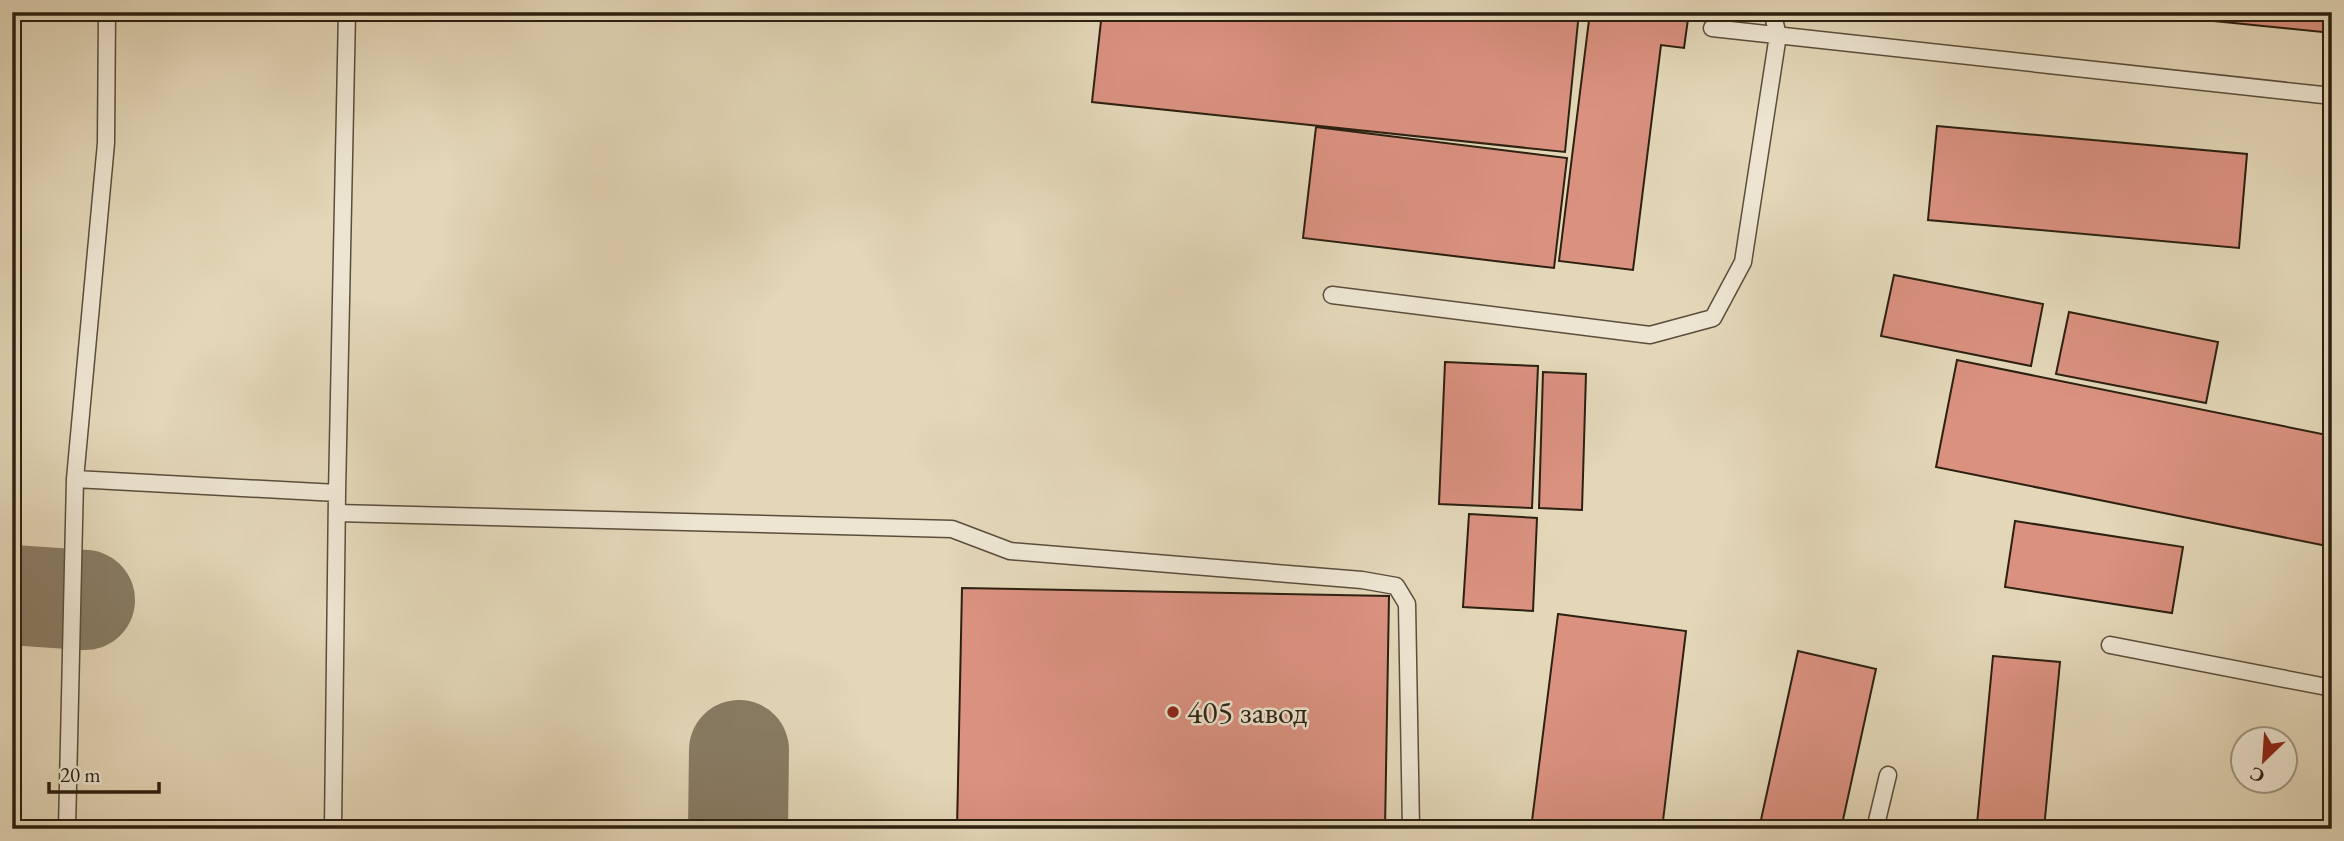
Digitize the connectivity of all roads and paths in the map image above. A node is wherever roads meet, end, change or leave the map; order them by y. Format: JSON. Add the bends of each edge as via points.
{"nodes":[{"id":1,"x":107,"y":12,"type":"edge"},
{"id":2,"x":346,"y":12,"type":"edge"},
{"id":3,"x":1772,"y":12,"type":"edge"},
{"id":4,"x":1712,"y":28,"type":"dead end"},
{"id":5,"x":1778,"y":35,"type":"junction"},
{"id":6,"x":2332,"y":96,"type":"edge"},
{"id":7,"x":1332,"y":295,"type":"dead end"},
{"id":8,"x":75,"y":479,"type":"junction"},
{"id":9,"x":337,"y":493,"type":"junction"},
{"id":10,"x":337,"y":513,"type":"junction"},
{"id":11,"x":2110,"y":645,"type":"dead end"},
{"id":12,"x":2332,"y":688,"type":"edge"},
{"id":13,"x":1888,"y":775,"type":"dead end"},
{"id":14,"x":67,"y":829,"type":"edge"},
{"id":15,"x":333,"y":829,"type":"edge"},
{"id":16,"x":1411,"y":829,"type":"edge"},
{"id":17,"x":1875,"y":829,"type":"edge"}],
"edges":[{"from":1,"to":8,"type":"lane","via":[[106,143]]},
{"from":2,"to":9,"type":"lane"},
{"from":3,"to":5,"type":"lane"},
{"from":4,"to":5,"type":"lane"},
{"from":5,"to":6,"type":"lane"},
{"from":5,"to":7,"type":"lane","via":[[1743,262],[1713,318],[1650,334]]},
{"from":8,"to":9,"type":"lane"},
{"from":8,"to":14,"type":"lane"},
{"from":9,"to":10,"type":"lane"},
{"from":10,"to":15,"type":"lane"},
{"from":10,"to":16,"type":"lane","via":[[952,529],[1010,551],[1396,586],[1407,604]]},
{"from":11,"to":12,"type":"lane"},
{"from":13,"to":17,"type":"lane"}]}
